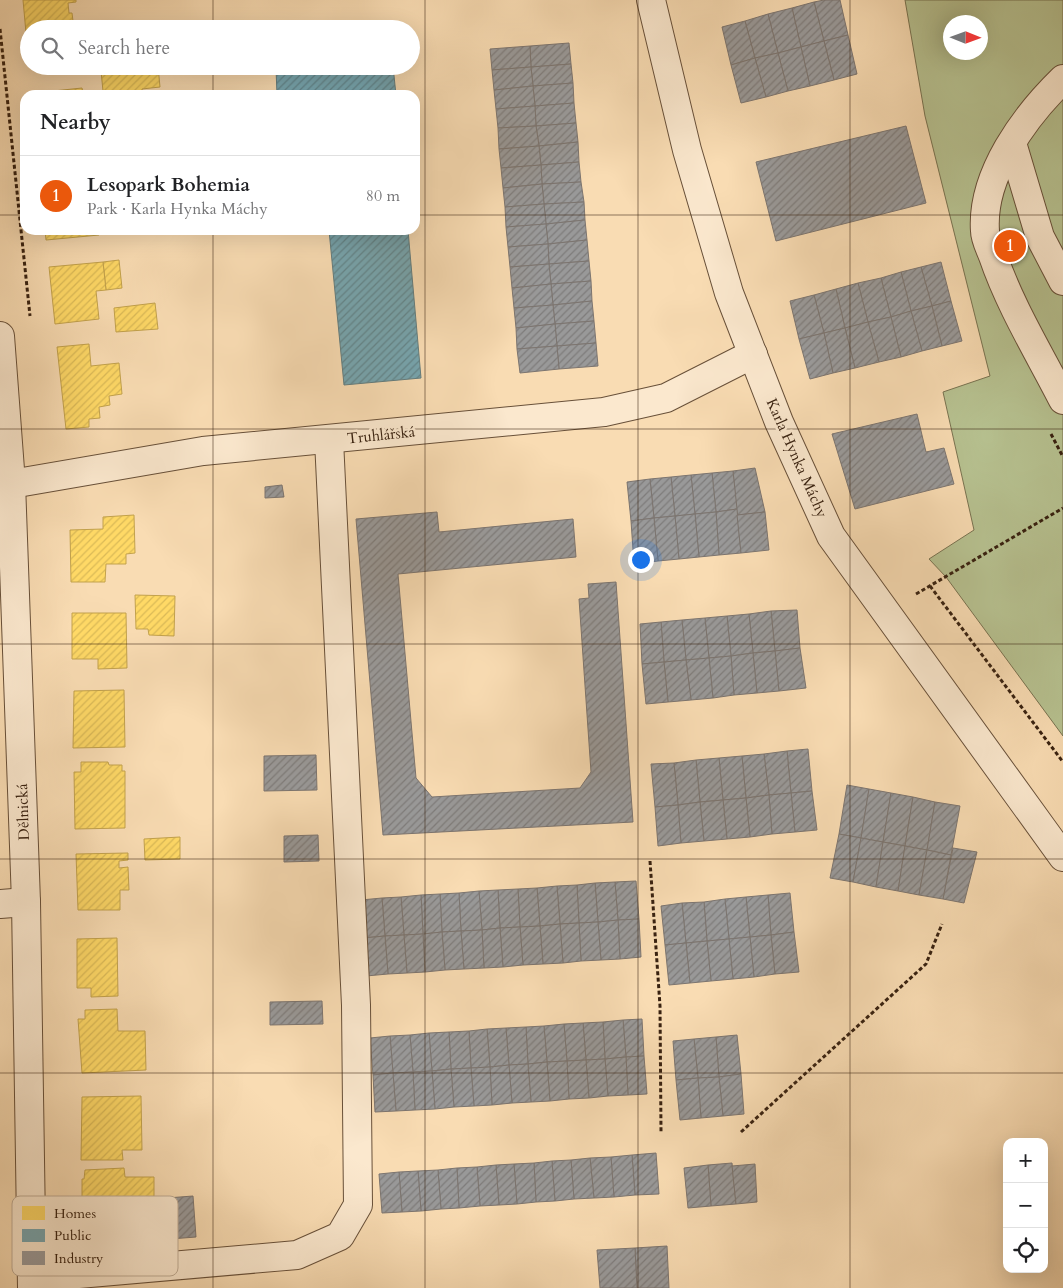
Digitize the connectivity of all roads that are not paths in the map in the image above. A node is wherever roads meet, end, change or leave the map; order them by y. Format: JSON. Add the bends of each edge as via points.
{"nodes":[{"id":1,"x":650,"y":0,"type":"edge"},
{"id":2,"x":1063,"y":79,"type":"edge"},
{"id":3,"x":1012,"y":143,"type":"junction"},
{"id":4,"x":1063,"y":281,"type":"edge"},
{"id":5,"x":0,"y":336,"type":"edge"},
{"id":6,"x":754,"y":354,"type":"junction"},
{"id":7,"x":1063,"y":400,"type":"edge"},
{"id":8,"x":330,"y":440,"type":"junction"},
{"id":9,"x":6,"y":484,"type":"edge"},
{"id":10,"x":1063,"y":857,"type":"edge"},
{"id":11,"x":13,"y":903,"type":"edge"},
{"id":12,"x":28,"y":1196,"type":"edge"},
{"id":13,"x":178,"y":1268,"type":"edge"},
{"id":14,"x":99,"y":1276,"type":"edge"},
{"id":15,"x":33,"y":1283,"type":"edge"}],
"edges":[{"from":1,"to":6,"type":"street","name":"Karla Hynka Máchy","via":[[687,150],[729,293]]},
{"from":2,"to":3,"type":"street","via":[[1037,104]]},
{"from":3,"to":4,"type":"street","via":[[1040,237]]},
{"from":3,"to":7,"type":"street","via":[[988,190],[985,233],[1001,280]]},
{"from":5,"to":9,"type":"street","name":"Dělnická"},
{"from":6,"to":8,"type":"street","name":"Truhlářská","via":[[666,398],[604,412]]},
{"from":6,"to":10,"type":"street","name":"Karla Hynka Máchy","via":[[779,422],[831,536]]},
{"from":8,"to":9,"type":"street","name":"Truhlářská","via":[[203,451]]},
{"from":8,"to":13,"type":"street","via":[[356,1005],[358,1205],[340,1236],[297,1255]]},
{"from":9,"to":11,"type":"street","name":"Dělnická"},
{"from":11,"to":12,"type":"street","name":"Dělnická"},
{"from":14,"to":15,"type":"street"}]}
